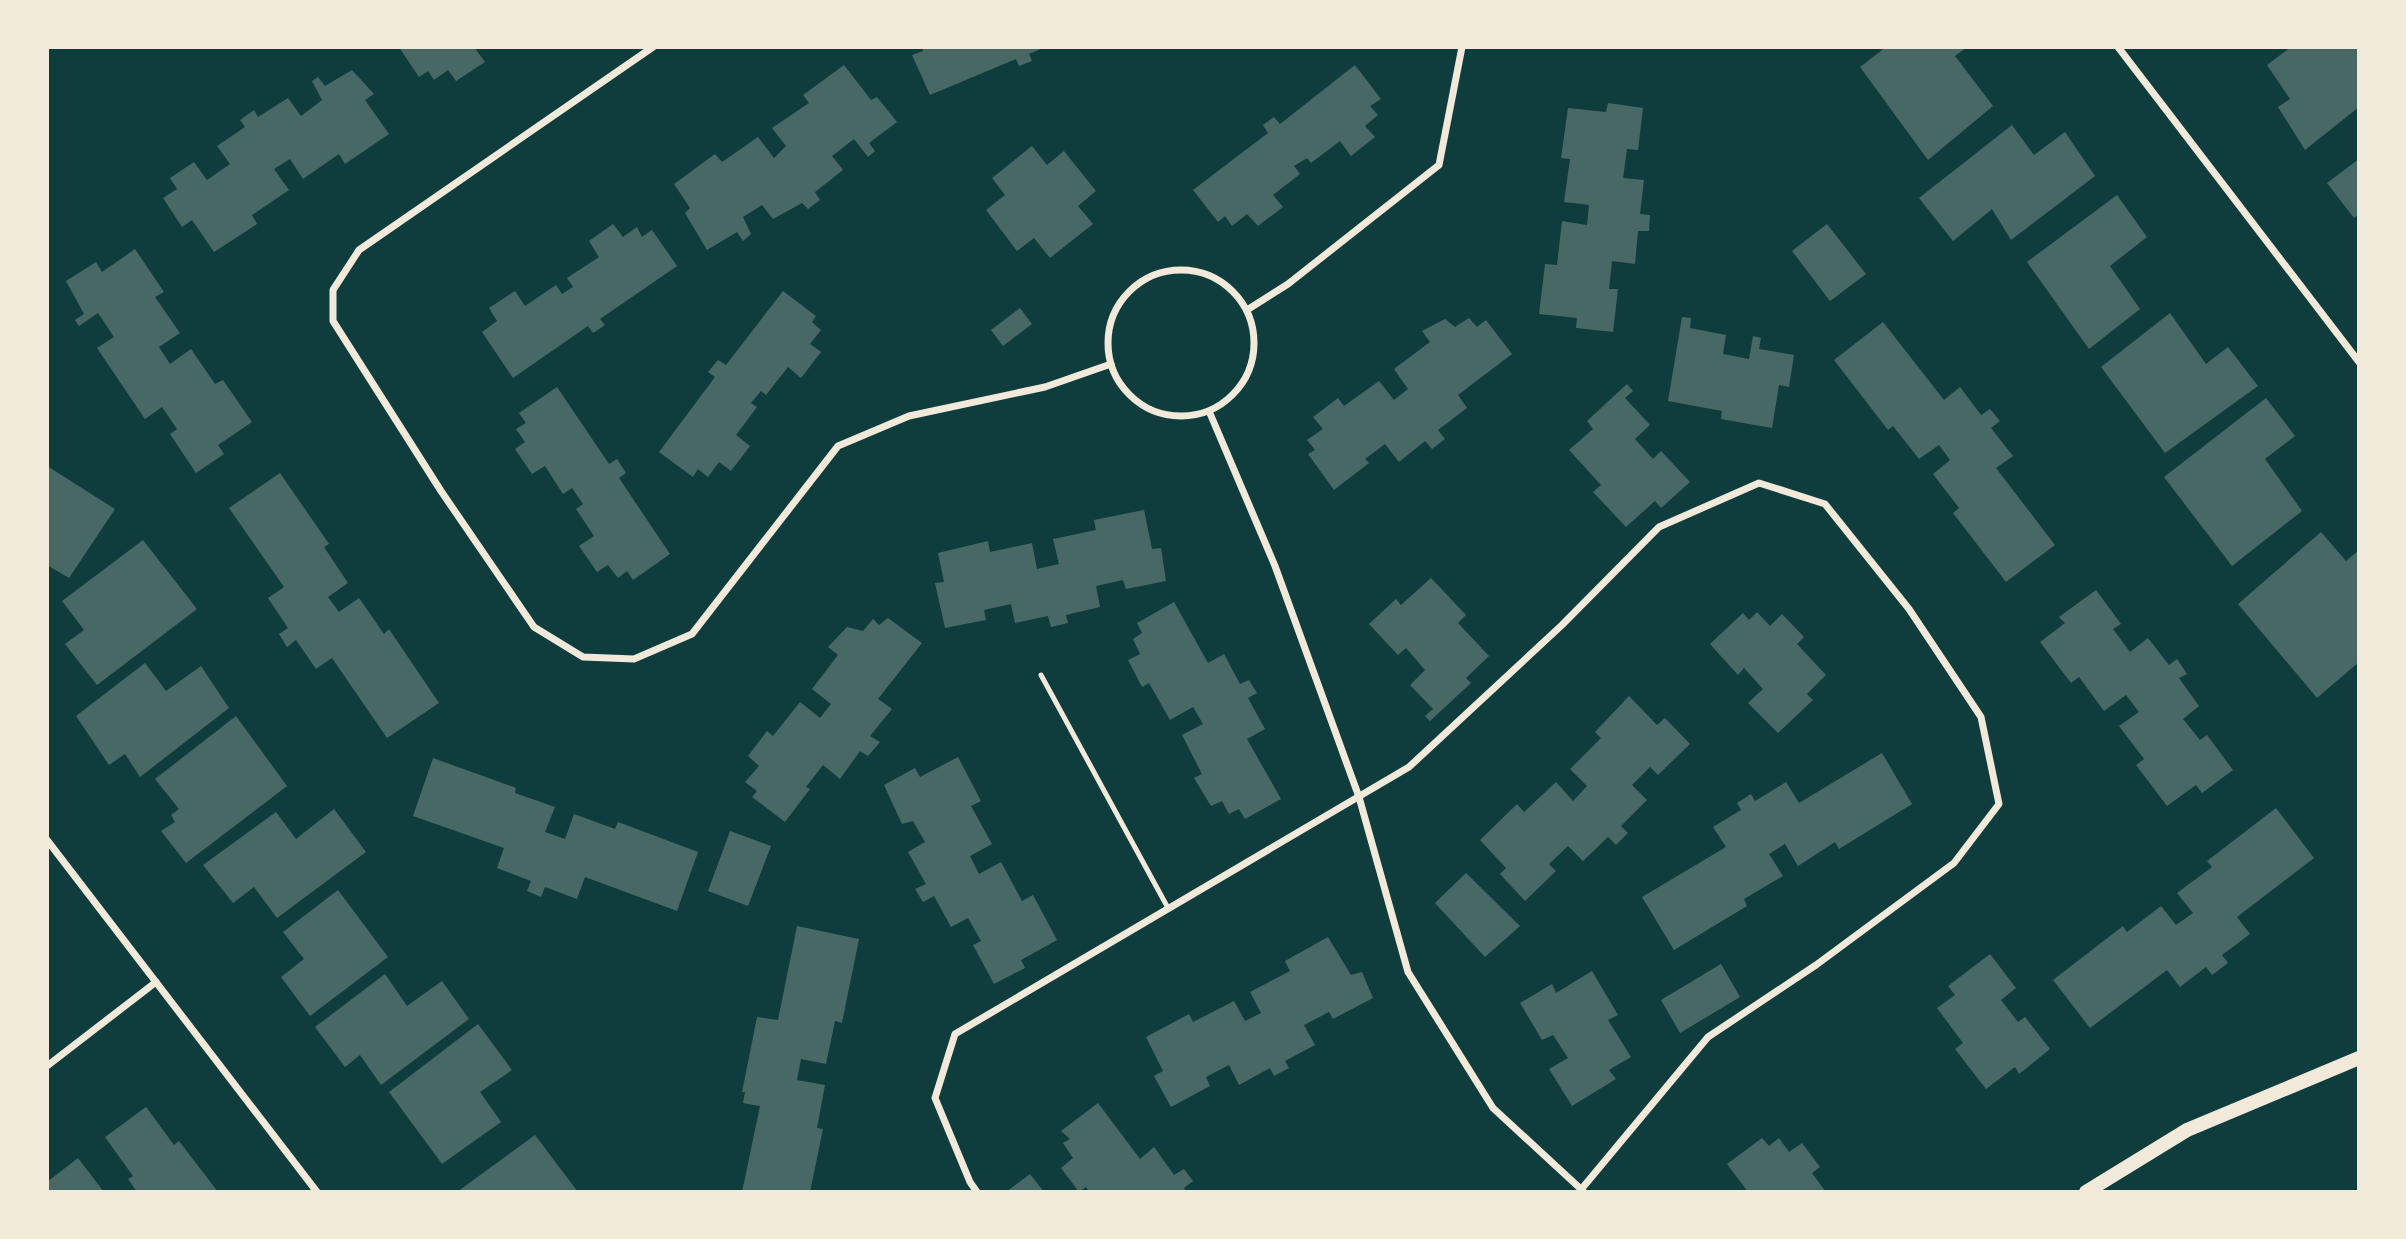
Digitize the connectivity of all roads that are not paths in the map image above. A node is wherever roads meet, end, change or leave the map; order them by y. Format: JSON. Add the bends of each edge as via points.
{"nodes":[{"id":1,"x":653,"y":47,"type":"edge"},
{"id":2,"x":1462,"y":47,"type":"edge"},
{"id":3,"x":2118,"y":47,"type":"edge"},
{"id":4,"x":1247,"y":310,"type":"junction"},
{"id":5,"x":2359,"y":362,"type":"edge"},
{"id":6,"x":1111,"y":364,"type":"junction"},
{"id":7,"x":1209,"y":411,"type":"junction"},
{"id":8,"x":1041,"y":675,"type":"dead end"},
{"id":9,"x":1359,"y":797,"type":"junction"},
{"id":10,"x":47,"y":840,"type":"edge"},
{"id":11,"x":1168,"y":908,"type":"junction"},
{"id":12,"x":156,"y":982,"type":"junction"},
{"id":13,"x":2359,"y":1058,"type":"edge"},
{"id":14,"x":47,"y":1066,"type":"edge"},
{"id":15,"x":1581,"y":1191,"type":"edge"},
{"id":16,"x":317,"y":1192,"type":"edge"},
{"id":17,"x":977,"y":1192,"type":"edge"},
{"id":18,"x":2086,"y":1192,"type":"edge"}],
"edges":[{"from":1,"to":6,"type":"street","via":[[359,250],[333,290],[333,321],[534,627],[583,657],[634,659],[692,634],[838,446],[909,416],[1045,387]]},
{"from":2,"to":4,"type":"street","via":[[1440,165],[1288,284]]},
{"from":3,"to":5,"type":"street"},
{"from":4,"to":6,"type":"street","via":[[1233,291],[1214,277],[1190,270],[1166,271],[1143,280],[1125,295],[1113,317],[1108,340]]},
{"from":4,"to":7,"type":"street","via":[[1254,357],[1245,380],[1230,398]]},
{"from":6,"to":7,"type":"street","via":[[1122,387],[1140,404],[1162,414],[1186,417]]},
{"from":7,"to":9,"type":"street","via":[[1275,566]]},
{"from":8,"to":11,"type":"lane"},
{"from":9,"to":11,"type":"street"},
{"from":9,"to":15,"type":"street","via":[[1408,972],[1493,1108]]},
{"from":9,"to":15,"type":"street","via":[[1409,766],[1562,625],[1659,527],[1759,483],[1825,504],[1909,609],[1981,717],[1999,804],[1954,863],[1816,965],[1708,1037]]},
{"from":10,"to":12,"type":"street"},
{"from":11,"to":17,"type":"street","via":[[955,1034],[935,1098]]},
{"from":12,"to":14,"type":"street"},
{"from":12,"to":16,"type":"street"},
{"from":13,"to":18,"type":"main road","via":[[2187,1130]]}]}
